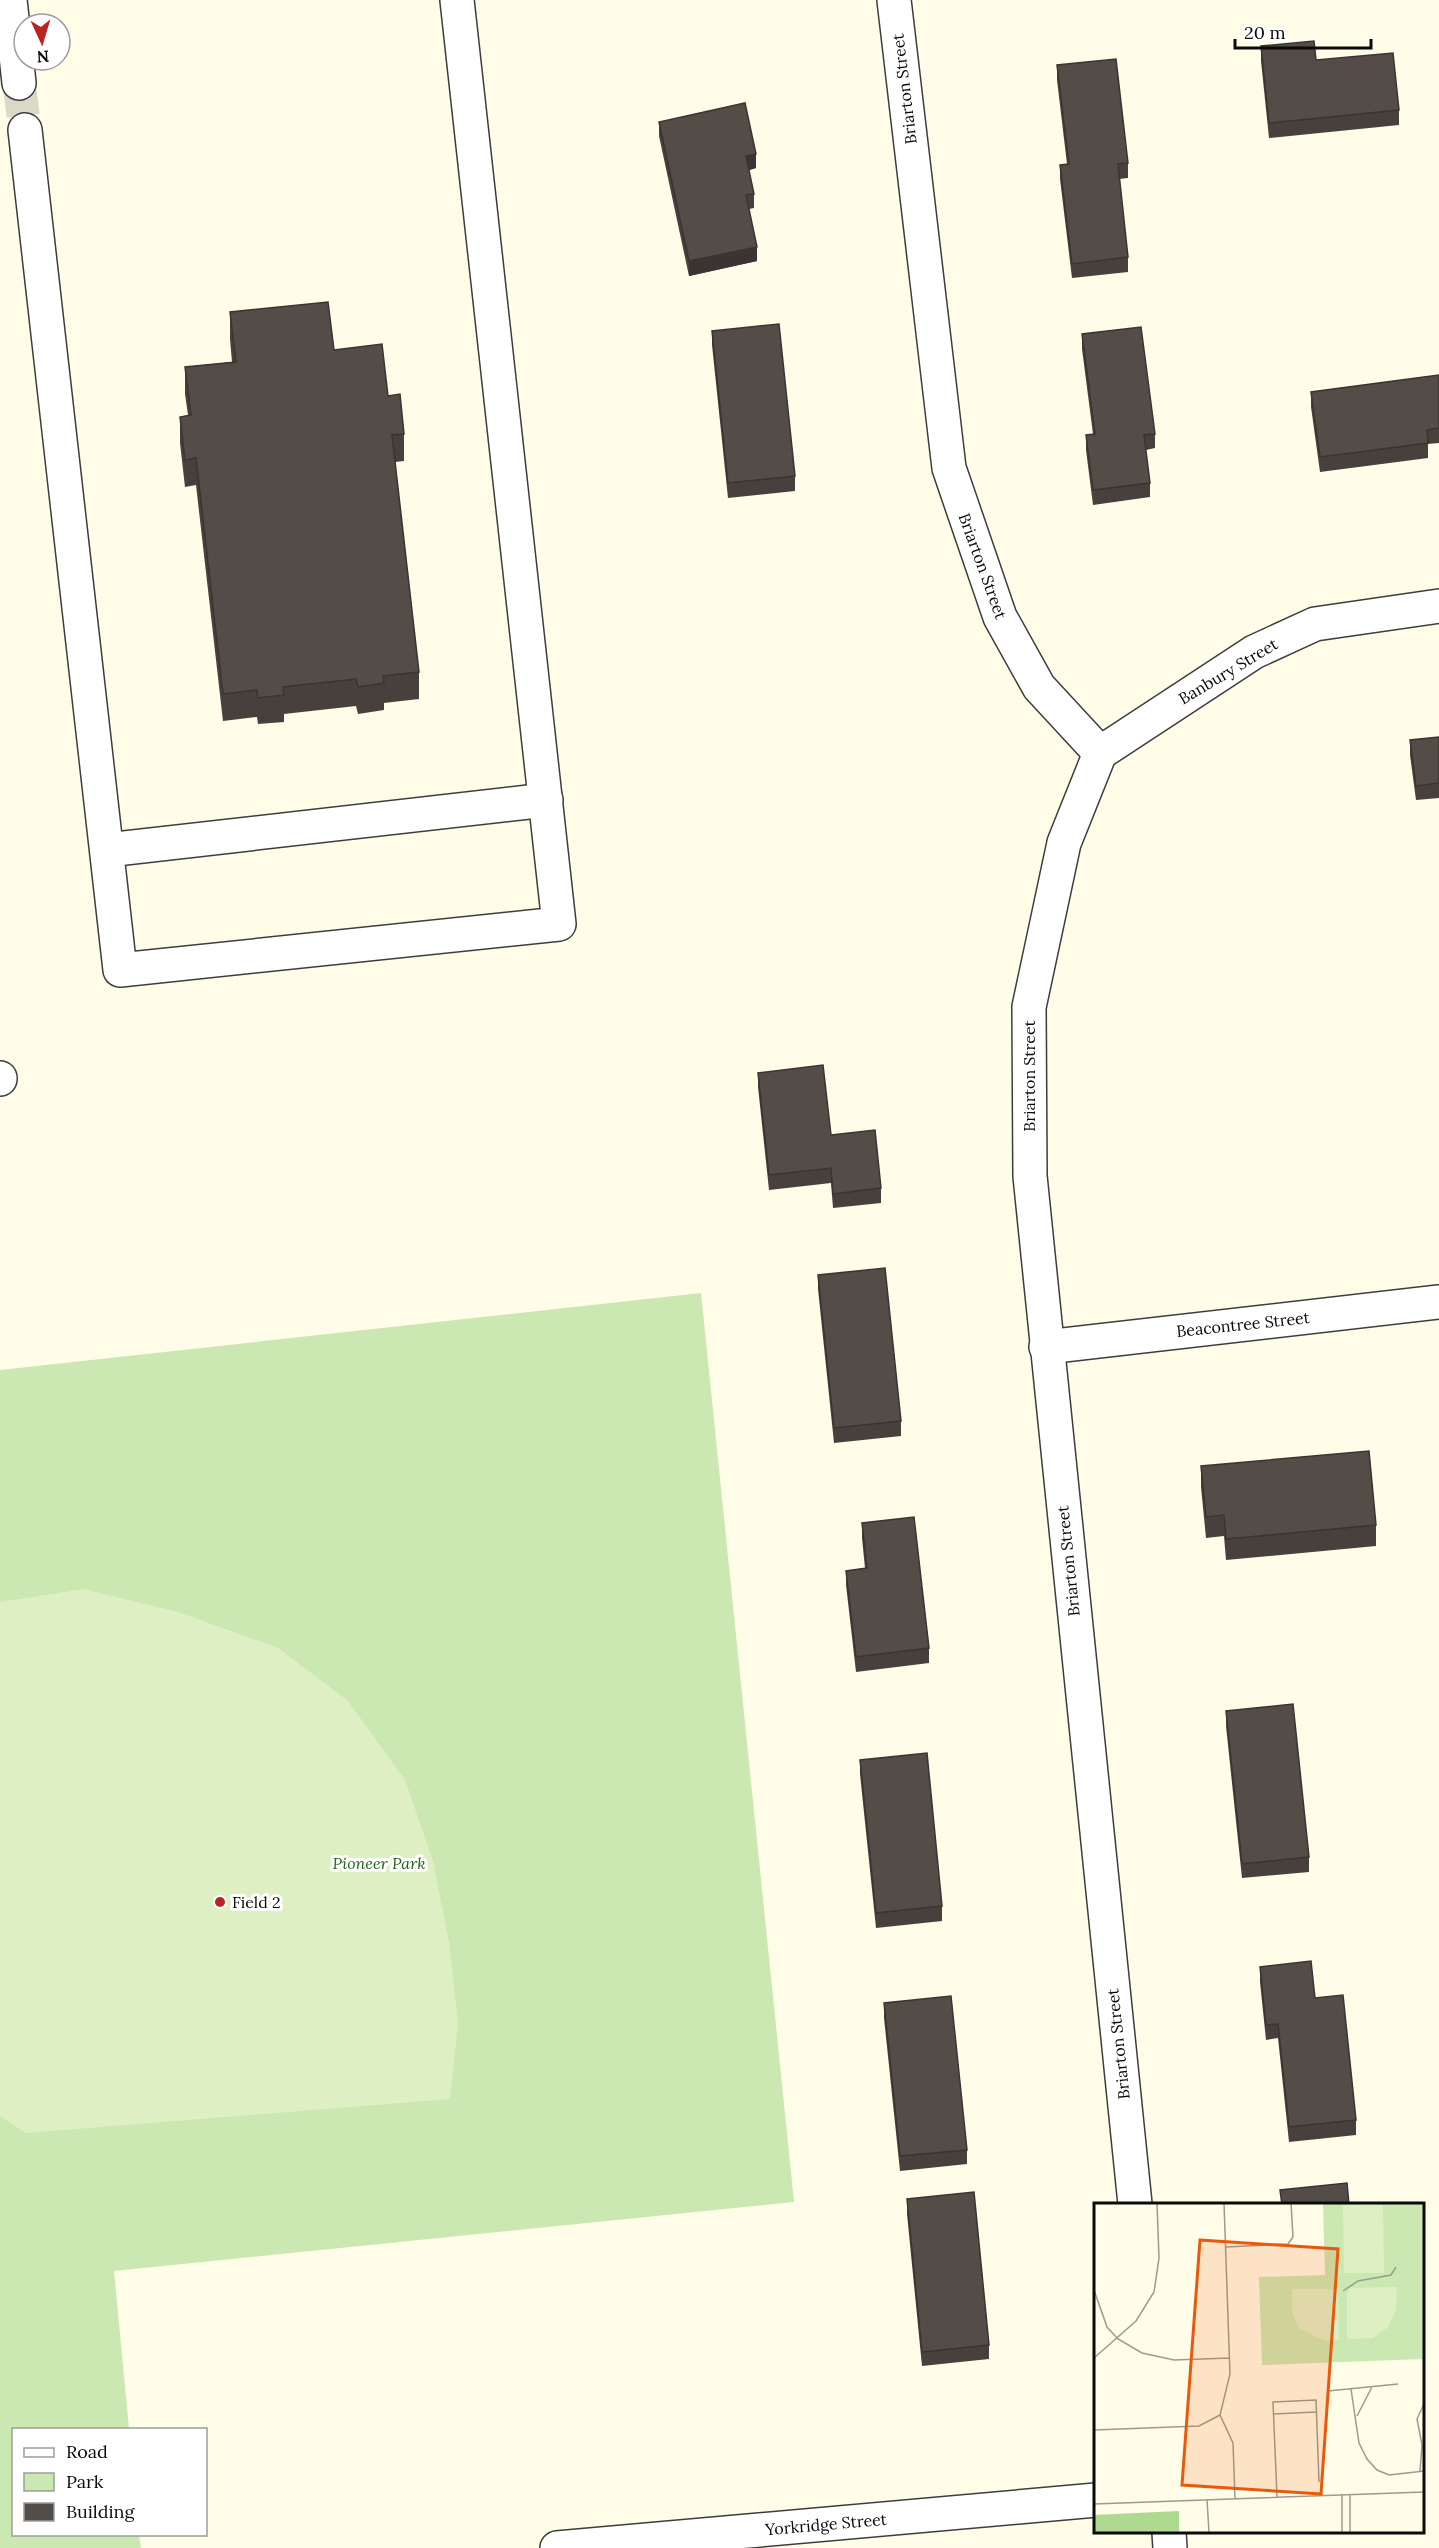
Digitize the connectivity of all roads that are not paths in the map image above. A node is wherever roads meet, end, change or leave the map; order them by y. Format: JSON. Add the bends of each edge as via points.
{"nodes":[{"id":1,"x":10,"y":0,"type":"edge"},
{"id":2,"x":457,"y":0,"type":"edge"},
{"id":3,"x":894,"y":0,"type":"edge"},
{"id":4,"x":19,"y":83,"type":"tunnel mouth"},
{"id":5,"x":25,"y":130,"type":"tunnel mouth"},
{"id":6,"x":1439,"y":606,"type":"edge"},
{"id":7,"x":1100,"y":753,"type":"junction"},
{"id":8,"x":546,"y":800,"type":"junction"},
{"id":9,"x":107,"y":850,"type":"junction"},
{"id":10,"x":1439,"y":1302,"type":"edge"},
{"id":11,"x":1046,"y":1347,"type":"junction"},
{"id":12,"x":1135,"y":2203,"type":"edge"},
{"id":13,"x":1094,"y":2500,"type":"edge"},
{"id":14,"x":1169,"y":2533,"type":"edge"},
{"id":15,"x":557,"y":2548,"type":"edge"},
{"id":16,"x":1170,"y":2548,"type":"edge"}],
"edges":[{"from":1,"to":4,"type":"street"},
{"from":2,"to":8,"type":"street"},
{"from":3,"to":7,"type":"street","name":"Briarton Street","via":[[949,468],[999,617],[1039,687]]},
{"from":5,"to":9,"type":"street"},
{"from":6,"to":7,"type":"street","name":"Banbury Street","via":[[1314,624],[1254,652]]},
{"from":7,"to":11,"type":"street","name":"Briarton Street","via":[[1064,843],[1029,1007],[1030,1176]]},
{"from":8,"to":9,"type":"street"},
{"from":8,"to":9,"type":"street","via":[[559,924],[120,969]]},
{"from":10,"to":11,"type":"street","name":"Beacontree Street"},
{"from":11,"to":12,"type":"street","name":"Briarton Street"},
{"from":13,"to":15,"type":"street","name":"Yorkridge Street"},
{"from":14,"to":16,"type":"street"}]}
